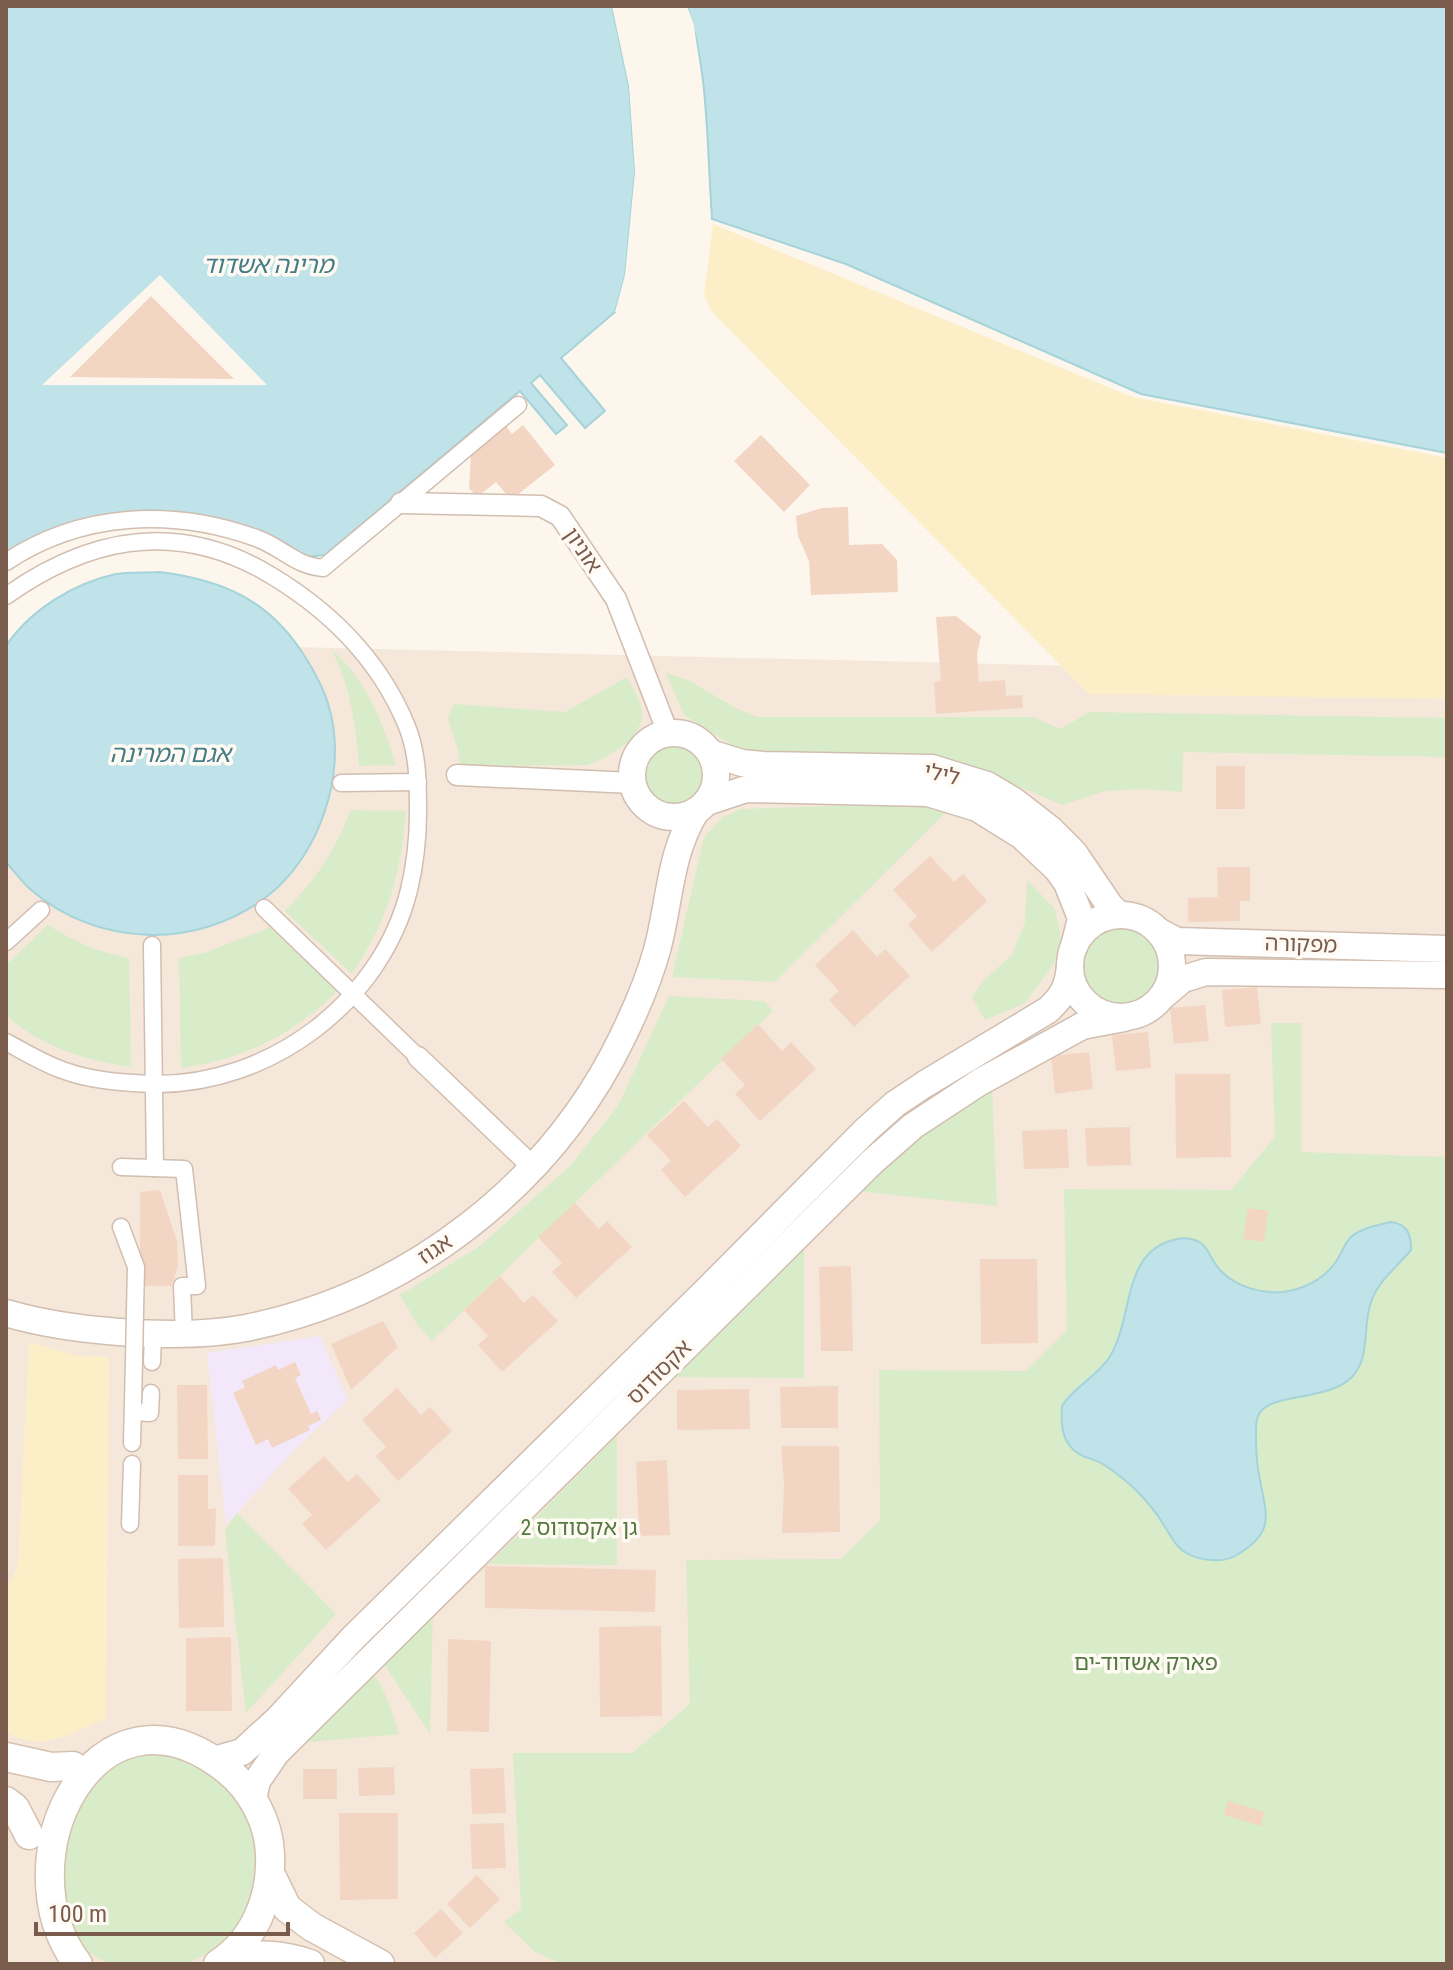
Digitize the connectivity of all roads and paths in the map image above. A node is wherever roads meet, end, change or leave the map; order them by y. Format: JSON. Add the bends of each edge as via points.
{"nodes":[{"id":1,"x":518,"y":405,"type":"dead end"},
{"id":2,"x":401,"y":503,"type":"junction"},
{"id":3,"x":6,"y":562,"type":"edge"},
{"id":4,"x":6,"y":596,"type":"edge"},
{"id":5,"x":668,"y":733,"type":"junction"},
{"id":6,"x":710,"y":753,"type":"junction"},
{"id":7,"x":457,"y":775,"type":"dead end"},
{"id":8,"x":418,"y":782,"type":"junction"},
{"id":9,"x":341,"y":783,"type":"dead end"},
{"id":10,"x":633,"y":783,"type":"junction"},
{"id":11,"x":702,"y":807,"type":"junction"},
{"id":12,"x":650,"y":810,"type":"junction"},
{"id":13,"x":669,"y":883,"type":"junction"},
{"id":14,"x":264,"y":908,"type":"dead end"},
{"id":15,"x":41,"y":910,"type":"dead end"},
{"id":16,"x":1119,"y":915,"type":"junction"},
{"id":17,"x":1158,"y":931,"type":"junction"},
{"id":18,"x":6,"y":942,"type":"edge"},
{"id":19,"x":152,"y":945,"type":"dead end"},
{"id":20,"x":1447,"y":949,"type":"edge"},
{"id":21,"x":1072,"y":956,"type":"junction"},
{"id":22,"x":1447,"y":975,"type":"edge"},
{"id":23,"x":352,"y":993,"type":"junction"},
{"id":24,"x":1164,"y":995,"type":"junction"},
{"id":25,"x":1124,"y":1018,"type":"junction"},
{"id":26,"x":6,"y":1042,"type":"edge"},
{"id":27,"x":418,"y":1057,"type":"joint"},
{"id":28,"x":154,"y":1084,"type":"junction"},
{"id":29,"x":121,"y":1167,"type":"dead end"},
{"id":30,"x":155,"y":1168,"type":"junction"},
{"id":31,"x":534,"y":1168,"type":"junction"},
{"id":32,"x":174,"y":1169,"type":"junction"},
{"id":33,"x":178,"y":1209,"type":"dead end"},
{"id":34,"x":121,"y":1227,"type":"dead end"},
{"id":35,"x":180,"y":1231,"type":"dead end"},
{"id":36,"x":186,"y":1286,"type":"junction"},
{"id":37,"x":6,"y":1313,"type":"edge"},
{"id":38,"x":153,"y":1335,"type":"junction"},
{"id":39,"x":184,"y":1335,"type":"junction"},
{"id":40,"x":152,"y":1362,"type":"dead end"},
{"id":41,"x":151,"y":1393,"type":"dead end"},
{"id":42,"x":133,"y":1412,"type":"junction"},
{"id":43,"x":132,"y":1443,"type":"dead end"},
{"id":44,"x":132,"y":1464,"type":"dead end"},
{"id":45,"x":130,"y":1524,"type":"dead end"},
{"id":46,"x":6,"y":1757,"type":"edge"},
{"id":47,"x":214,"y":1760,"type":"junction"},
{"id":48,"x":73,"y":1766,"type":"junction"},
{"id":49,"x":253,"y":1799,"type":"junction"},
{"id":50,"x":6,"y":1801,"type":"edge"},
{"id":51,"x":29,"y":1835,"type":"junction"},
{"id":52,"x":271,"y":1875,"type":"junction"},
{"id":53,"x":223,"y":1961,"type":"edge"},
{"id":54,"x":78,"y":1964,"type":"edge"},
{"id":55,"x":310,"y":1964,"type":"edge"},
{"id":56,"x":380,"y":1964,"type":"edge"}],
"edges":[{"from":1,"to":2,"type":"street"},
{"from":2,"to":3,"type":"street","via":[[323,568],[305,566],[260,539],[228,529],[153,518],[65,532]]},
{"from":2,"to":5,"type":"street","name":"אוניון","via":[[541,506],[560,516],[616,599]]},
{"from":4,"to":8,"type":"street","via":[[61,562],[119,544],[189,545],[244,561],[307,600],[357,643],[407,726]]},
{"from":5,"to":6,"type":"street","via":[[692,737]]},
{"from":5,"to":10,"type":"street","via":[[643,746]]},
{"from":6,"to":11,"type":"street","via":[[717,778]]},
{"from":6,"to":16,"type":"street","name":"לילי","via":[[764,765],[932,768],[987,785],[1058,837]]},
{"from":7,"to":10,"type":"street"},
{"from":8,"to":9,"type":"street"},
{"from":8,"to":23,"type":"street","via":[[409,891],[391,939]]},
{"from":10,"to":12,"type":"street"},
{"from":11,"to":12,"type":"street","via":[[673,817]]},
{"from":11,"to":13,"type":"street","name":"אגוז","via":[[685,828]]},
{"from":11,"to":21,"type":"street","name":"לילי","via":[[746,789],[928,793],[977,808],[1022,836],[1067,883],[1081,918]]},
{"from":12,"to":13,"type":"street","name":"אגוז","via":[[666,848]]},
{"from":13,"to":31,"type":"street","name":"אגוז","via":[[658,949],[621,1039],[578,1110]]},
{"from":14,"to":23,"type":"street"},
{"from":15,"to":18,"type":"street"},
{"from":16,"to":17,"type":"street","via":[[1147,922]]},
{"from":16,"to":21,"type":"street","via":[[1092,924],[1081,934]]},
{"from":17,"to":20,"type":"street","name":"מפקורה","via":[[1177,941]]},
{"from":17,"to":24,"type":"street","via":[[1172,962]]},
{"from":19,"to":28,"type":"street"},
{"from":21,"to":25,"type":"street","via":[[1077,990],[1093,1009]]},
{"from":21,"to":47,"type":"street","name":"אקסודוס","via":[[1068,984],[1048,1010],[925,1084],[866,1130],[353,1638],[277,1720],[242,1752]]},
{"from":22,"to":24,"type":"street","name":"מפקורה","via":[[1206,972],[1183,979]]},
{"from":23,"to":27,"type":"street"},
{"from":23,"to":28,"type":"street","via":[[320,1026],[265,1060],[207,1080]]},
{"from":24,"to":25,"type":"street","via":[[1153,1007]]},
{"from":25,"to":49,"type":"street","name":"אקסודוס","via":[[1082,1026],[980,1082],[913,1126],[863,1170],[276,1753],[257,1781]]},
{"from":26,"to":28,"type":"street","via":[[67,1072]]},
{"from":27,"to":31,"type":"street"},
{"from":28,"to":30,"type":"street"},
{"from":29,"to":30,"type":"street"},
{"from":30,"to":32,"type":"street"},
{"from":31,"to":39,"type":"street","name":"אגוז","via":[[450,1240],[382,1281],[287,1318]]},
{"from":32,"to":33,"type":"street"},
{"from":32,"to":36,"type":"street","via":[[184,1169],[197,1286]]},
{"from":34,"to":42,"type":"street","bridge":true,"via":[[136,1267]]},
{"from":35,"to":36,"type":"street"},
{"from":36,"to":39,"type":"street"},
{"from":37,"to":38,"type":"street","name":"אגוז","via":[[78,1329]]},
{"from":38,"to":39,"type":"street","name":"אגוז"},
{"from":38,"to":40,"type":"street"},
{"from":41,"to":42,"type":"street","via":[[150,1413]]},
{"from":42,"to":43,"type":"street"},
{"from":44,"to":45,"type":"street"},
{"from":46,"to":48,"type":"main road"},
{"from":47,"to":48,"type":"main road","via":[[191,1748],[142,1741],[94,1753]]},
{"from":47,"to":49,"type":"main road"},
{"from":48,"to":51,"type":"main road","via":[[45,1797]]},
{"from":49,"to":52,"type":"main road","via":[[264,1823]]},
{"from":50,"to":51,"type":"main road"},
{"from":51,"to":54,"type":"main road","via":[[27,1883],[34,1906],[58,1947]]},
{"from":52,"to":53,"type":"main road","via":[[264,1906],[249,1934]]},
{"from":52,"to":56,"type":"main road","via":[[287,1908]]},
{"from":53,"to":55,"type":"main road","via":[[264,1954]]}]}
